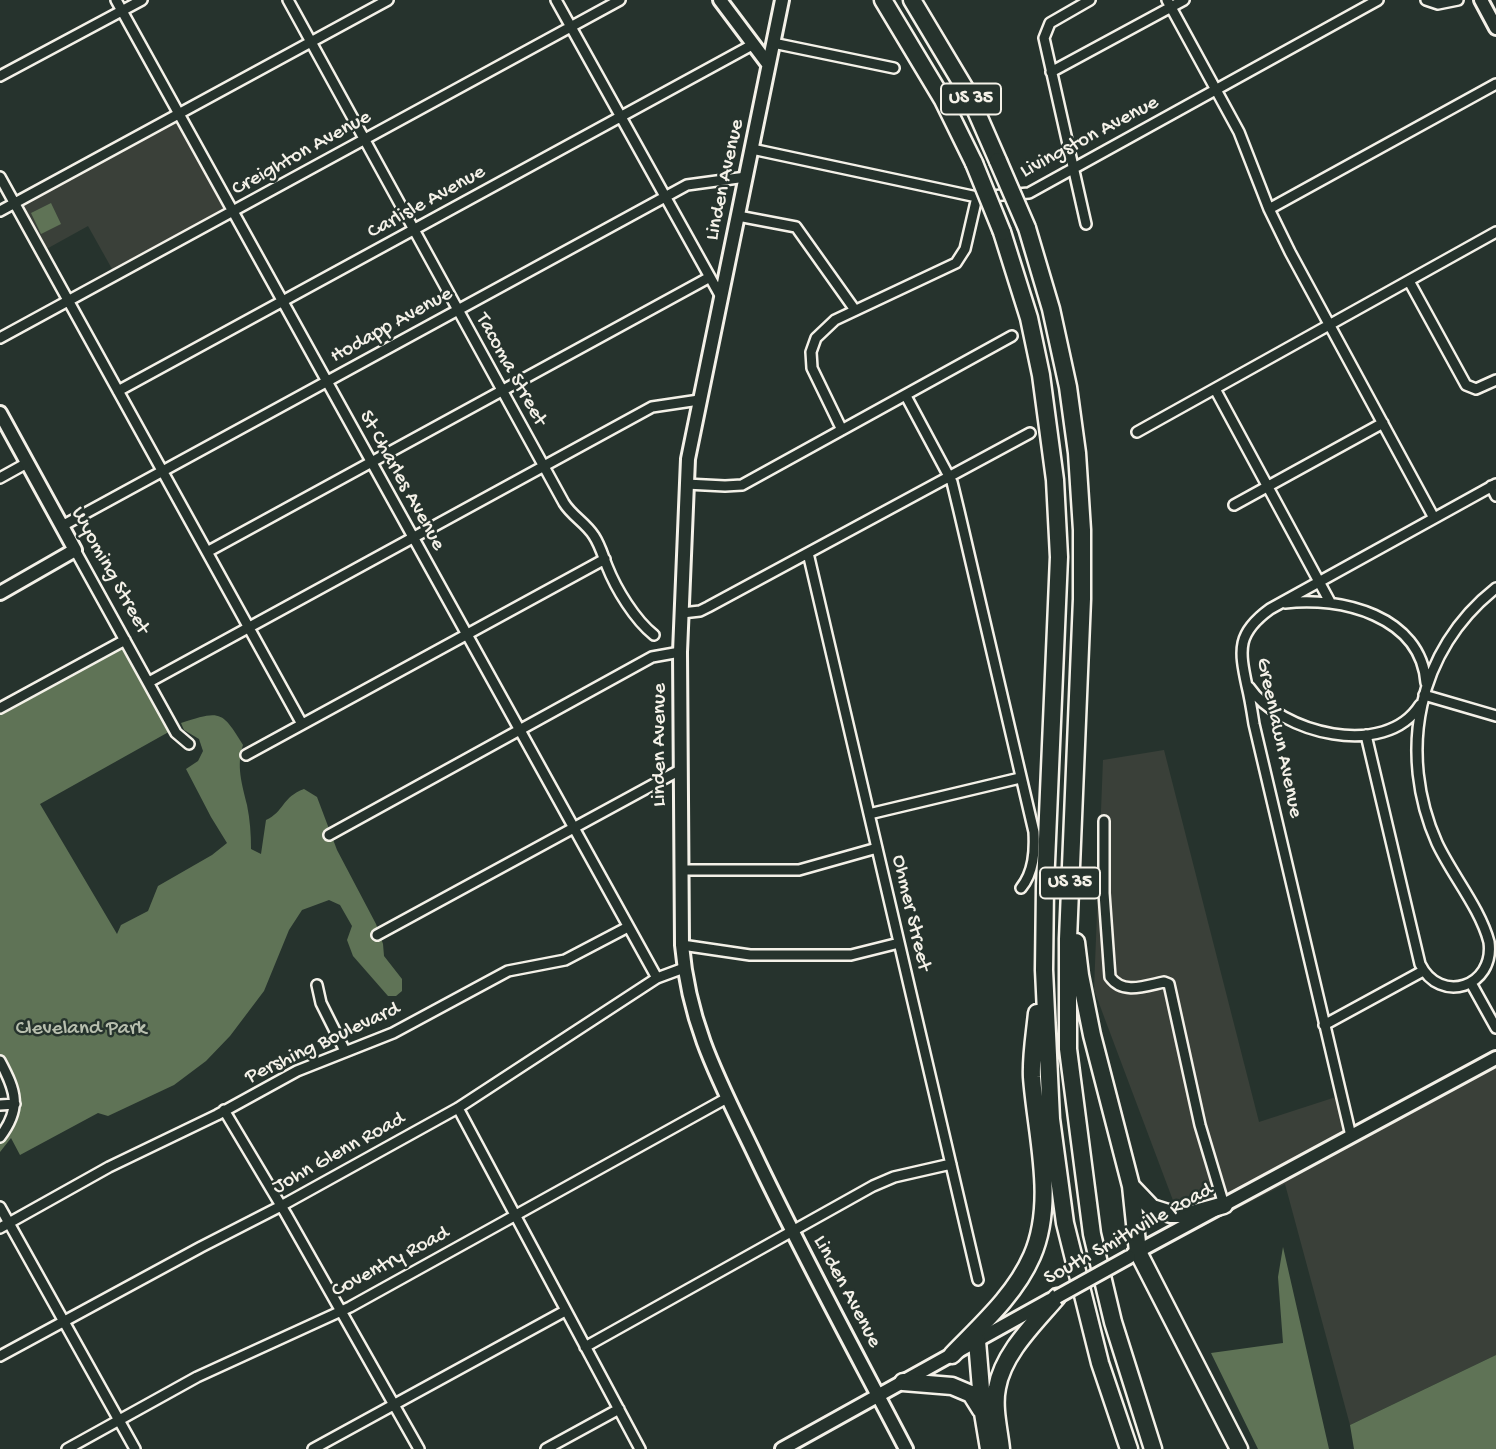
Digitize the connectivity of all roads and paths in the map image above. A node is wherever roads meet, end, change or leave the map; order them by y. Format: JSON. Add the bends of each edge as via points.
{"nodes":[{"id":1,"x":116,"y":0,"type":"edge"},
{"id":2,"x":142,"y":0,"type":"edge"},
{"id":3,"x":288,"y":0,"type":"edge"},
{"id":4,"x":388,"y":0,"type":"edge"},
{"id":5,"x":556,"y":0,"type":"edge"},
{"id":6,"x":621,"y":0,"type":"edge"},
{"id":7,"x":720,"y":0,"type":"edge"},
{"id":8,"x":782,"y":0,"type":"edge"},
{"id":9,"x":883,"y":0,"type":"edge"},
{"id":10,"x":912,"y":0,"type":"edge"},
{"id":11,"x":1090,"y":0,"type":"edge"},
{"id":12,"x":1184,"y":0,"type":"edge"},
{"id":13,"x":1378,"y":0,"type":"edge"},
{"id":14,"x":1426,"y":0,"type":"edge"},
{"id":15,"x":1458,"y":0,"type":"edge"},
{"id":16,"x":1169,"y":4,"type":"edge"},
{"id":17,"x":1488,"y":5,"type":"edge"},
{"id":18,"x":122,"y":11,"type":"junction"},
{"id":19,"x":571,"y":27,"type":"junction"},
{"id":20,"x":1496,"y":28,"type":"edge"},
{"id":21,"x":311,"y":42,"type":"junction"},
{"id":22,"x":773,"y":43,"type":"junction"},
{"id":23,"x":752,"y":45,"type":"junction"},
{"id":24,"x":768,"y":64,"type":"junction"},
{"id":25,"x":894,"y":68,"type":"dead end"},
{"id":26,"x":1051,"y":72,"type":"junction"},
{"id":27,"x":0,"y":76,"type":"edge"},
{"id":28,"x":1496,"y":84,"type":"edge"},
{"id":29,"x":1217,"y":90,"type":"junction"},
{"id":30,"x":179,"y":114,"type":"junction"},
{"id":31,"x":620,"y":117,"type":"junction"},
{"id":32,"x":364,"y":140,"type":"junction"},
{"id":33,"x":751,"y":149,"type":"junction"},
{"id":34,"x":1073,"y":169,"type":"junction"},
{"id":35,"x":0,"y":177,"type":"edge"},
{"id":36,"x":746,"y":177,"type":"junction"},
{"id":37,"x":664,"y":197,"type":"junction"},
{"id":38,"x":978,"y":197,"type":"junction"},
{"id":39,"x":15,"y":203,"type":"junction"},
{"id":40,"x":1269,"y":209,"type":"junction"},
{"id":41,"x":0,"y":211,"type":"edge"},
{"id":42,"x":232,"y":212,"type":"junction"},
{"id":43,"x":738,"y":216,"type":"junction"},
{"id":44,"x":1086,"y":224,"type":"dead end"},
{"id":45,"x":413,"y":230,"type":"junction"},
{"id":46,"x":1495,"y":236,"type":"edge"},
{"id":47,"x":710,"y":278,"type":"junction"},
{"id":48,"x":1409,"y":281,"type":"junction"},
{"id":49,"x":721,"y":297,"type":"junction"},
{"id":50,"x":68,"y":301,"type":"junction"},
{"id":51,"x":282,"y":302,"type":"junction"},
{"id":52,"x":458,"y":310,"type":"junction"},
{"id":53,"x":855,"y":310,"type":"junction"},
{"id":54,"x":1329,"y":325,"type":"junction"},
{"id":55,"x":1012,"y":336,"type":"dead end"},
{"id":56,"x":0,"y":338,"type":"edge"},
{"id":57,"x":1496,"y":380,"type":"edge"},
{"id":58,"x":326,"y":382,"type":"junction"},
{"id":59,"x":1215,"y":389,"type":"junction"},
{"id":60,"x":118,"y":391,"type":"junction"},
{"id":61,"x":502,"y":391,"type":"junction"},
{"id":62,"x":906,"y":396,"type":"junction"},
{"id":63,"x":699,"y":400,"type":"junction"},
{"id":64,"x":0,"y":413,"type":"edge"},
{"id":65,"x":1382,"y":423,"type":"junction"},
{"id":66,"x":842,"y":430,"type":"junction"},
{"id":67,"x":1137,"y":432,"type":"dead end"},
{"id":68,"x":1030,"y":433,"type":"dead end"},
{"id":69,"x":27,"y":463,"type":"junction"},
{"id":70,"x":370,"y":463,"type":"junction"},
{"id":71,"x":543,"y":466,"type":"junction"},
{"id":72,"x":162,"y":471,"type":"junction"},
{"id":73,"x":948,"y":477,"type":"junction"},
{"id":74,"x":0,"y":478,"type":"edge"},
{"id":75,"x":686,"y":484,"type":"junction"},
{"id":76,"x":1494,"y":485,"type":"edge"},
{"id":77,"x":1268,"y":486,"type":"junction"},
{"id":78,"x":1496,"y":496,"type":"edge"},
{"id":79,"x":1234,"y":505,"type":"dead end"},
{"id":80,"x":1434,"y":518,"type":"junction"},
{"id":81,"x":62,"y":526,"type":"junction"},
{"id":82,"x":412,"y":537,"type":"junction"},
{"id":83,"x":75,"y":550,"type":"junction"},
{"id":84,"x":207,"y":552,"type":"junction"},
{"id":85,"x":808,"y":553,"type":"junction"},
{"id":86,"x":605,"y":559,"type":"junction"},
{"id":87,"x":1319,"y":582,"type":"junction"},
{"id":88,"x":1496,"y":588,"type":"edge"},
{"id":89,"x":0,"y":593,"type":"edge"},
{"id":90,"x":1330,"y":602,"type":"junction"},
{"id":91,"x":1281,"y":603,"type":"junction"},
{"id":92,"x":682,"y":613,"type":"junction"},
{"id":93,"x":248,"y":627,"type":"junction"},
{"id":94,"x":467,"y":635,"type":"junction"},
{"id":95,"x":654,"y":635,"type":"dead end"},
{"id":96,"x":125,"y":640,"type":"junction"},
{"id":97,"x":680,"y":652,"type":"junction"},
{"id":98,"x":149,"y":682,"type":"junction"},
{"id":99,"x":1247,"y":683,"type":"junction"},
{"id":100,"x":1424,"y":695,"type":"junction"},
{"id":101,"x":0,"y":708,"type":"edge"},
{"id":102,"x":1496,"y":716,"type":"edge"},
{"id":103,"x":302,"y":724,"type":"junction"},
{"id":104,"x":519,"y":730,"type":"junction"},
{"id":105,"x":1366,"y":735,"type":"junction"},
{"id":106,"x":190,"y":744,"type":"dead end"},
{"id":107,"x":246,"y":755,"type":"dead end"},
{"id":108,"x":680,"y":770,"type":"junction"},
{"id":109,"x":1020,"y":778,"type":"junction"},
{"id":110,"x":869,"y":814,"type":"junction"},
{"id":111,"x":1104,"y":821,"type":"dead end"},
{"id":112,"x":573,"y":827,"type":"junction"},
{"id":113,"x":329,"y":835,"type":"dead end"},
{"id":114,"x":877,"y":848,"type":"junction"},
{"id":115,"x":681,"y":870,"type":"junction"},
{"id":116,"x":1070,"y":886,"type":"junction"},
{"id":117,"x":1021,"y":888,"type":"dead end"},
{"id":118,"x":1045,"y":913,"type":"junction"},
{"id":119,"x":628,"y":927,"type":"junction"},
{"id":120,"x":1492,"y":934,"type":"edge"},
{"id":121,"x":377,"y":935,"type":"dead end"},
{"id":122,"x":899,"y":943,"type":"junction"},
{"id":123,"x":682,"y":945,"type":"junction"},
{"id":124,"x":684,"y":968,"type":"junction"},
{"id":125,"x":1423,"y":971,"type":"junction"},
{"id":126,"x":657,"y":978,"type":"junction"},
{"id":127,"x":1471,"y":983,"type":"junction"},
{"id":128,"x":317,"y":985,"type":"dead end"},
{"id":129,"x":1324,"y":1025,"type":"junction"},
{"id":130,"x":1496,"y":1028,"type":"edge"},
{"id":131,"x":345,"y":1051,"type":"junction"},
{"id":132,"x":1496,"y":1058,"type":"edge"},
{"id":133,"x":0,"y":1061,"type":"edge"},
{"id":134,"x":727,"y":1098,"type":"junction"},
{"id":135,"x":15,"y":1104,"type":"junction"},
{"id":136,"x":0,"y":1105,"type":"edge"},
{"id":137,"x":458,"y":1108,"type":"junction"},
{"id":138,"x":224,"y":1110,"type":"junction"},
{"id":139,"x":1351,"y":1136,"type":"junction"},
{"id":140,"x":0,"y":1137,"type":"edge"},
{"id":141,"x":951,"y":1164,"type":"junction"},
{"id":142,"x":1131,"y":1186,"type":"junction"},
{"id":143,"x":1224,"y":1205,"type":"junction"},
{"id":144,"x":281,"y":1206,"type":"junction"},
{"id":145,"x":0,"y":1207,"type":"edge"},
{"id":146,"x":514,"y":1215,"type":"junction"},
{"id":147,"x":4,"y":1225,"type":"edge"},
{"id":148,"x":791,"y":1232,"type":"junction"},
{"id":149,"x":1133,"y":1255,"type":"junction"},
{"id":150,"x":978,"y":1280,"type":"dead end"},
{"id":151,"x":1057,"y":1297,"type":"junction"},
{"id":152,"x":340,"y":1311,"type":"junction"},
{"id":153,"x":565,"y":1311,"type":"junction"},
{"id":154,"x":64,"y":1321,"type":"junction"},
{"id":155,"x":977,"y":1340,"type":"junction"},
{"id":156,"x":585,"y":1347,"type":"junction"},
{"id":157,"x":952,"y":1355,"type":"junction"},
{"id":158,"x":0,"y":1356,"type":"edge"},
{"id":159,"x":903,"y":1382,"type":"junction"},
{"id":160,"x":880,"y":1395,"type":"junction"},
{"id":161,"x":394,"y":1405,"type":"junction"},
{"id":162,"x":619,"y":1409,"type":"junction"},
{"id":163,"x":983,"y":1413,"type":"junction"},
{"id":164,"x":119,"y":1420,"type":"junction"},
{"id":165,"x":67,"y":1449,"type":"edge"},
{"id":166,"x":135,"y":1449,"type":"edge"},
{"id":167,"x":313,"y":1449,"type":"edge"},
{"id":168,"x":419,"y":1449,"type":"edge"},
{"id":169,"x":547,"y":1449,"type":"edge"},
{"id":170,"x":640,"y":1449,"type":"edge"},
{"id":171,"x":783,"y":1449,"type":"edge"},
{"id":172,"x":906,"y":1449,"type":"edge"},
{"id":173,"x":989,"y":1449,"type":"edge"},
{"id":174,"x":1001,"y":1449,"type":"edge"},
{"id":175,"x":1129,"y":1449,"type":"edge"},
{"id":176,"x":1153,"y":1449,"type":"edge"},
{"id":177,"x":1239,"y":1449,"type":"edge"}],
"edges":[{"from":1,"to":18,"type":"street","name":"St Charles Avenue"},
{"from":2,"to":18,"type":"street"},
{"from":3,"to":21,"type":"street","name":"Tacoma Street"},
{"from":4,"to":21,"type":"street"},
{"from":5,"to":19,"type":"street"},
{"from":6,"to":19,"type":"street","name":"Creighton Avenue"},
{"from":7,"to":23,"type":"main road"},
{"from":8,"to":22,"type":"main road","name":"Linden Avenue"},
{"from":9,"to":118,"type":"highway","number":"US 35","bridge":true,"via":[[943,100],[974,163],[1030,318],[1041,375],[1055,480],[1059,557]]},
{"from":10,"to":116,"type":"highway","number":"US 35","bridge":true,"via":[[970,97],[1027,228],[1068,387],[1082,530]]},
{"from":11,"to":26,"type":"street","via":[[1057,18],[1046,30],[1044,45]]},
{"from":12,"to":16,"type":"street"},
{"from":13,"to":29,"type":"street","name":"Livingston Avenue"},
{"from":14,"to":15,"type":"street","via":[[1438,4]]},
{"from":16,"to":26,"type":"street"},
{"from":16,"to":29,"type":"street"},
{"from":17,"to":20,"type":"main road"},
{"from":18,"to":27,"type":"street"},
{"from":18,"to":30,"type":"street","name":"St Charles Avenue"},
{"from":19,"to":31,"type":"street"},
{"from":19,"to":32,"type":"street","name":"Creighton Avenue"},
{"from":21,"to":30,"type":"street"},
{"from":21,"to":32,"type":"street","name":"Tacoma Street"},
{"from":22,"to":24,"type":"main road","name":"Linden Avenue"},
{"from":22,"to":25,"type":"street"},
{"from":23,"to":24,"type":"main road"},
{"from":23,"to":31,"type":"street","name":"Carlisle Avenue"},
{"from":24,"to":33,"type":"main road","name":"Linden Avenue"},
{"from":26,"to":34,"type":"street"},
{"from":28,"to":40,"type":"street"},
{"from":29,"to":34,"type":"street","name":"Livingston Avenue"},
{"from":29,"to":40,"type":"street","via":[[1248,150]]},
{"from":30,"to":39,"type":"street"},
{"from":30,"to":42,"type":"street","name":"St Charles Avenue"},
{"from":31,"to":37,"type":"street"},
{"from":31,"to":45,"type":"street","name":"Carlisle Avenue"},
{"from":32,"to":42,"type":"street","name":"Creighton Avenue"},
{"from":32,"to":45,"type":"street","name":"Tacoma Street"},
{"from":33,"to":36,"type":"main road","name":"Linden Avenue"},
{"from":33,"to":38,"type":"street","name":"Livingston Avenue"},
{"from":34,"to":38,"type":"street","name":"Livingston Avenue","via":[[1029,193]]},
{"from":34,"to":44,"type":"street"},
{"from":35,"to":39,"type":"street"},
{"from":36,"to":37,"type":"street","name":"Hodapp Avenue","via":[[692,184]]},
{"from":36,"to":43,"type":"main road","name":"Linden Avenue"},
{"from":37,"to":47,"type":"street"},
{"from":37,"to":52,"type":"street","name":"Hodapp Avenue"},
{"from":38,"to":53,"type":"street","via":[[965,249],[956,262]]},
{"from":39,"to":41,"type":"street"},
{"from":39,"to":50,"type":"street"},
{"from":40,"to":54,"type":"street"},
{"from":42,"to":50,"type":"street","name":"Creighton Avenue"},
{"from":42,"to":51,"type":"street","name":"St Charles Avenue"},
{"from":43,"to":49,"type":"main road","name":"Linden Avenue"},
{"from":43,"to":53,"type":"street","via":[[796,227]]},
{"from":45,"to":51,"type":"street","name":"Carlisle Avenue"},
{"from":45,"to":52,"type":"street","name":"Tacoma Street"},
{"from":46,"to":48,"type":"street"},
{"from":47,"to":49,"type":"street"},
{"from":47,"to":61,"type":"street"},
{"from":48,"to":54,"type":"street"},
{"from":48,"to":57,"type":"street","via":[[1466,385],[1476,389]]},
{"from":49,"to":63,"type":"main road","name":"Linden Avenue"},
{"from":50,"to":56,"type":"street","name":"Creighton Avenue"},
{"from":50,"to":60,"type":"street"},
{"from":51,"to":58,"type":"street","name":"St Charles Avenue"},
{"from":51,"to":60,"type":"street","name":"Carlisle Avenue"},
{"from":52,"to":58,"type":"street","name":"Hodapp Avenue"},
{"from":52,"to":61,"type":"street","name":"Tacoma Street"},
{"from":53,"to":66,"type":"street","via":[[828,325],[811,352],[814,376]]},
{"from":54,"to":59,"type":"street"},
{"from":54,"to":65,"type":"street"},
{"from":55,"to":62,"type":"street"},
{"from":58,"to":70,"type":"street","name":"St Charles Avenue"},
{"from":58,"to":72,"type":"street","name":"Hodapp Avenue"},
{"from":59,"to":67,"type":"street"},
{"from":59,"to":77,"type":"street"},
{"from":60,"to":72,"type":"street"},
{"from":61,"to":70,"type":"street"},
{"from":61,"to":71,"type":"street","name":"Tacoma Street"},
{"from":62,"to":66,"type":"street"},
{"from":62,"to":73,"type":"street"},
{"from":63,"to":71,"type":"street","via":[[652,407]]},
{"from":63,"to":75,"type":"main road","name":"Linden Avenue"},
{"from":64,"to":69,"type":"main road","name":"Wyoming Street"},
{"from":65,"to":77,"type":"street"},
{"from":65,"to":80,"type":"street"},
{"from":66,"to":75,"type":"street","via":[[742,485]]},
{"from":68,"to":73,"type":"street"},
{"from":69,"to":74,"type":"street"},
{"from":69,"to":81,"type":"main road","name":"Wyoming Street"},
{"from":70,"to":82,"type":"street","name":"St Charles Avenue"},
{"from":70,"to":84,"type":"street"},
{"from":71,"to":82,"type":"street"},
{"from":71,"to":86,"type":"street","name":"Tacoma Street","via":[[569,511],[594,536]]},
{"from":72,"to":81,"type":"street","name":"Hodapp Avenue"},
{"from":72,"to":84,"type":"street"},
{"from":73,"to":85,"type":"street"},
{"from":73,"to":109,"type":"street"},
{"from":75,"to":92,"type":"main road","name":"Linden Avenue"},
{"from":76,"to":78,"type":"street"},
{"from":76,"to":80,"type":"street","name":"Greenlawn Avenue"},
{"from":77,"to":79,"type":"street"},
{"from":77,"to":87,"type":"street"},
{"from":80,"to":87,"type":"street","name":"Greenlawn Avenue"},
{"from":81,"to":83,"type":"main road","name":"Wyoming Street"},
{"from":82,"to":93,"type":"street"},
{"from":82,"to":94,"type":"street","name":"St Charles Avenue"},
{"from":83,"to":89,"type":"main road"},
{"from":83,"to":96,"type":"street","name":"Wyoming Street"},
{"from":84,"to":93,"type":"street"},
{"from":85,"to":92,"type":"street","via":[[708,607]]},
{"from":85,"to":110,"type":"street","name":"Ohmer Street"},
{"from":86,"to":94,"type":"street"},
{"from":86,"to":95,"type":"street","name":"Tacoma Street","via":[[638,621]]},
{"from":87,"to":90,"type":"street"},
{"from":87,"to":91,"type":"street","name":"Greenlawn Avenue"},
{"from":88,"to":100,"type":"street","via":[[1460,625],[1439,658]]},
{"from":90,"to":91,"type":"street"},
{"from":90,"to":100,"type":"street","via":[[1375,616],[1403,634],[1422,660]]},
{"from":91,"to":99,"type":"street","name":"Greenlawn Avenue","via":[[1257,618],[1242,641]]},
{"from":92,"to":97,"type":"main road","name":"Linden Avenue"},
{"from":93,"to":98,"type":"street"},
{"from":93,"to":103,"type":"street"},
{"from":94,"to":103,"type":"street"},
{"from":94,"to":104,"type":"street","name":"St Charles Avenue"},
{"from":96,"to":98,"type":"street","name":"Wyoming Street"},
{"from":96,"to":101,"type":"street"},
{"from":97,"to":104,"type":"street","via":[[652,657]]},
{"from":97,"to":108,"type":"main road","name":"Linden Avenue"},
{"from":98,"to":106,"type":"street","name":"Wyoming Street","via":[[176,733]]},
{"from":99,"to":105,"type":"street","via":[[1259,698],[1293,721],[1320,731]]},
{"from":99,"to":129,"type":"street","name":"Greenlawn Avenue"},
{"from":100,"to":102,"type":"street"},
{"from":100,"to":105,"type":"street","via":[[1403,723]]},
{"from":100,"to":120,"type":"street","via":[[1417,760],[1424,806],[1439,846]]},
{"from":103,"to":107,"type":"street"},
{"from":104,"to":112,"type":"street","name":"St Charles Avenue"},
{"from":104,"to":113,"type":"street"},
{"from":105,"to":125,"type":"street"},
{"from":108,"to":112,"type":"street"},
{"from":108,"to":115,"type":"main road","name":"Linden Avenue"},
{"from":109,"to":110,"type":"street"},
{"from":109,"to":117,"type":"street","via":[[1034,842],[1031,870]]},
{"from":110,"to":114,"type":"street","name":"Ohmer Street"},
{"from":111,"to":143,"type":"street","via":[[1110,977],[1128,988],[1167,983]]},
{"from":112,"to":119,"type":"street","name":"St Charles Avenue"},
{"from":112,"to":121,"type":"street"},
{"from":114,"to":115,"type":"street","via":[[799,870]]},
{"from":114,"to":122,"type":"street","name":"Ohmer Street"},
{"from":115,"to":123,"type":"main road","name":"Linden Avenue"},
{"from":116,"to":142,"type":"highway","via":[[1092,1035]]},
{"from":116,"to":176,"type":"highway","number":"US 35","via":[[1068,1049],[1092,1234],[1113,1322]]},
{"from":118,"to":157,"type":"highway","via":[[1032,1073],[1044,1191],[1040,1231],[1012,1291]]},
{"from":118,"to":175,"type":"highway","number":"US 35","via":[[1046,1051],[1065,1223],[1100,1363]]},
{"from":119,"to":126,"type":"street","name":"St Charles Avenue"},
{"from":119,"to":131,"type":"street","name":"Pershing Boulevard","via":[[565,960],[508,971],[393,1033]]},
{"from":120,"to":127,"type":"street","via":[[1489,960]]},
{"from":122,"to":123,"type":"street","via":[[839,956],[750,955]]},
{"from":122,"to":141,"type":"street","name":"Ohmer Street"},
{"from":123,"to":124,"type":"main road","name":"Linden Avenue"},
{"from":124,"to":126,"type":"street","name":"John Glenn Road"},
{"from":124,"to":134,"type":"main road","name":"Linden Avenue","via":[[699,1031]]},
{"from":125,"to":127,"type":"street","via":[[1447,987]]},
{"from":125,"to":129,"type":"street"},
{"from":126,"to":137,"type":"street","name":"John Glenn Road"},
{"from":127,"to":130,"type":"street"},
{"from":128,"to":131,"type":"street"},
{"from":129,"to":139,"type":"street","name":"Greenlawn Avenue"},
{"from":131,"to":138,"type":"street","name":"Pershing Boulevard"},
{"from":132,"to":139,"type":"main road","name":"South Smithville Road"},
{"from":133,"to":135,"type":"street"},
{"from":134,"to":146,"type":"street","name":"Coventry Road"},
{"from":134,"to":148,"type":"main road","name":"Linden Avenue"},
{"from":135,"to":136,"type":"street"},
{"from":135,"to":140,"type":"street","via":[[12,1120]]},
{"from":137,"to":144,"type":"street","name":"John Glenn Road"},
{"from":137,"to":146,"type":"street"},
{"from":138,"to":144,"type":"street"},
{"from":138,"to":147,"type":"street","name":"Pershing Boulevard"},
{"from":139,"to":143,"type":"main road","name":"South Smithville Road"},
{"from":141,"to":148,"type":"street","via":[[886,1180]]},
{"from":141,"to":150,"type":"street","name":"Ohmer Street"},
{"from":142,"to":143,"type":"highway","via":[[1152,1208],[1171,1214],[1192,1214]]},
{"from":142,"to":149,"type":"highway"},
{"from":143,"to":149,"type":"main road","name":"South Smithville Road"},
{"from":144,"to":152,"type":"street"},
{"from":144,"to":154,"type":"street","name":"John Glenn Road"},
{"from":145,"to":147,"type":"street"},
{"from":146,"to":152,"type":"street","name":"Coventry Road"},
{"from":146,"to":153,"type":"street"},
{"from":147,"to":154,"type":"street"},
{"from":148,"to":156,"type":"street"},
{"from":148,"to":160,"type":"main road","name":"Linden Avenue"},
{"from":149,"to":151,"type":"main road","name":"South Smithville Road","bridge":true},
{"from":149,"to":177,"type":"highway"},
{"from":151,"to":155,"type":"main road","name":"South Smithville Road"},
{"from":151,"to":174,"type":"highway","via":[[1006,1362],[997,1388]]},
{"from":152,"to":161,"type":"street"},
{"from":152,"to":164,"type":"street","name":"Coventry Road","via":[[197,1377]]},
{"from":153,"to":156,"type":"street"},
{"from":153,"to":161,"type":"street"},
{"from":154,"to":158,"type":"street","name":"John Glenn Road"},
{"from":154,"to":164,"type":"street"},
{"from":155,"to":157,"type":"main road","name":"South Smithville Road"},
{"from":155,"to":163,"type":"highway"},
{"from":156,"to":162,"type":"street"},
{"from":157,"to":159,"type":"main road","name":"South Smithville Road"},
{"from":159,"to":160,"type":"main road","name":"South Smithville Road"},
{"from":159,"to":163,"type":"highway","via":[[951,1386],[971,1394]]},
{"from":160,"to":171,"type":"main road","name":"South Smithville Road"},
{"from":160,"to":172,"type":"main road","name":"Linden Avenue"},
{"from":161,"to":167,"type":"street"},
{"from":161,"to":168,"type":"street"},
{"from":162,"to":169,"type":"street"},
{"from":162,"to":170,"type":"street"},
{"from":163,"to":173,"type":"highway"},
{"from":164,"to":165,"type":"street","name":"Coventry Road"},
{"from":164,"to":166,"type":"street"}]}
